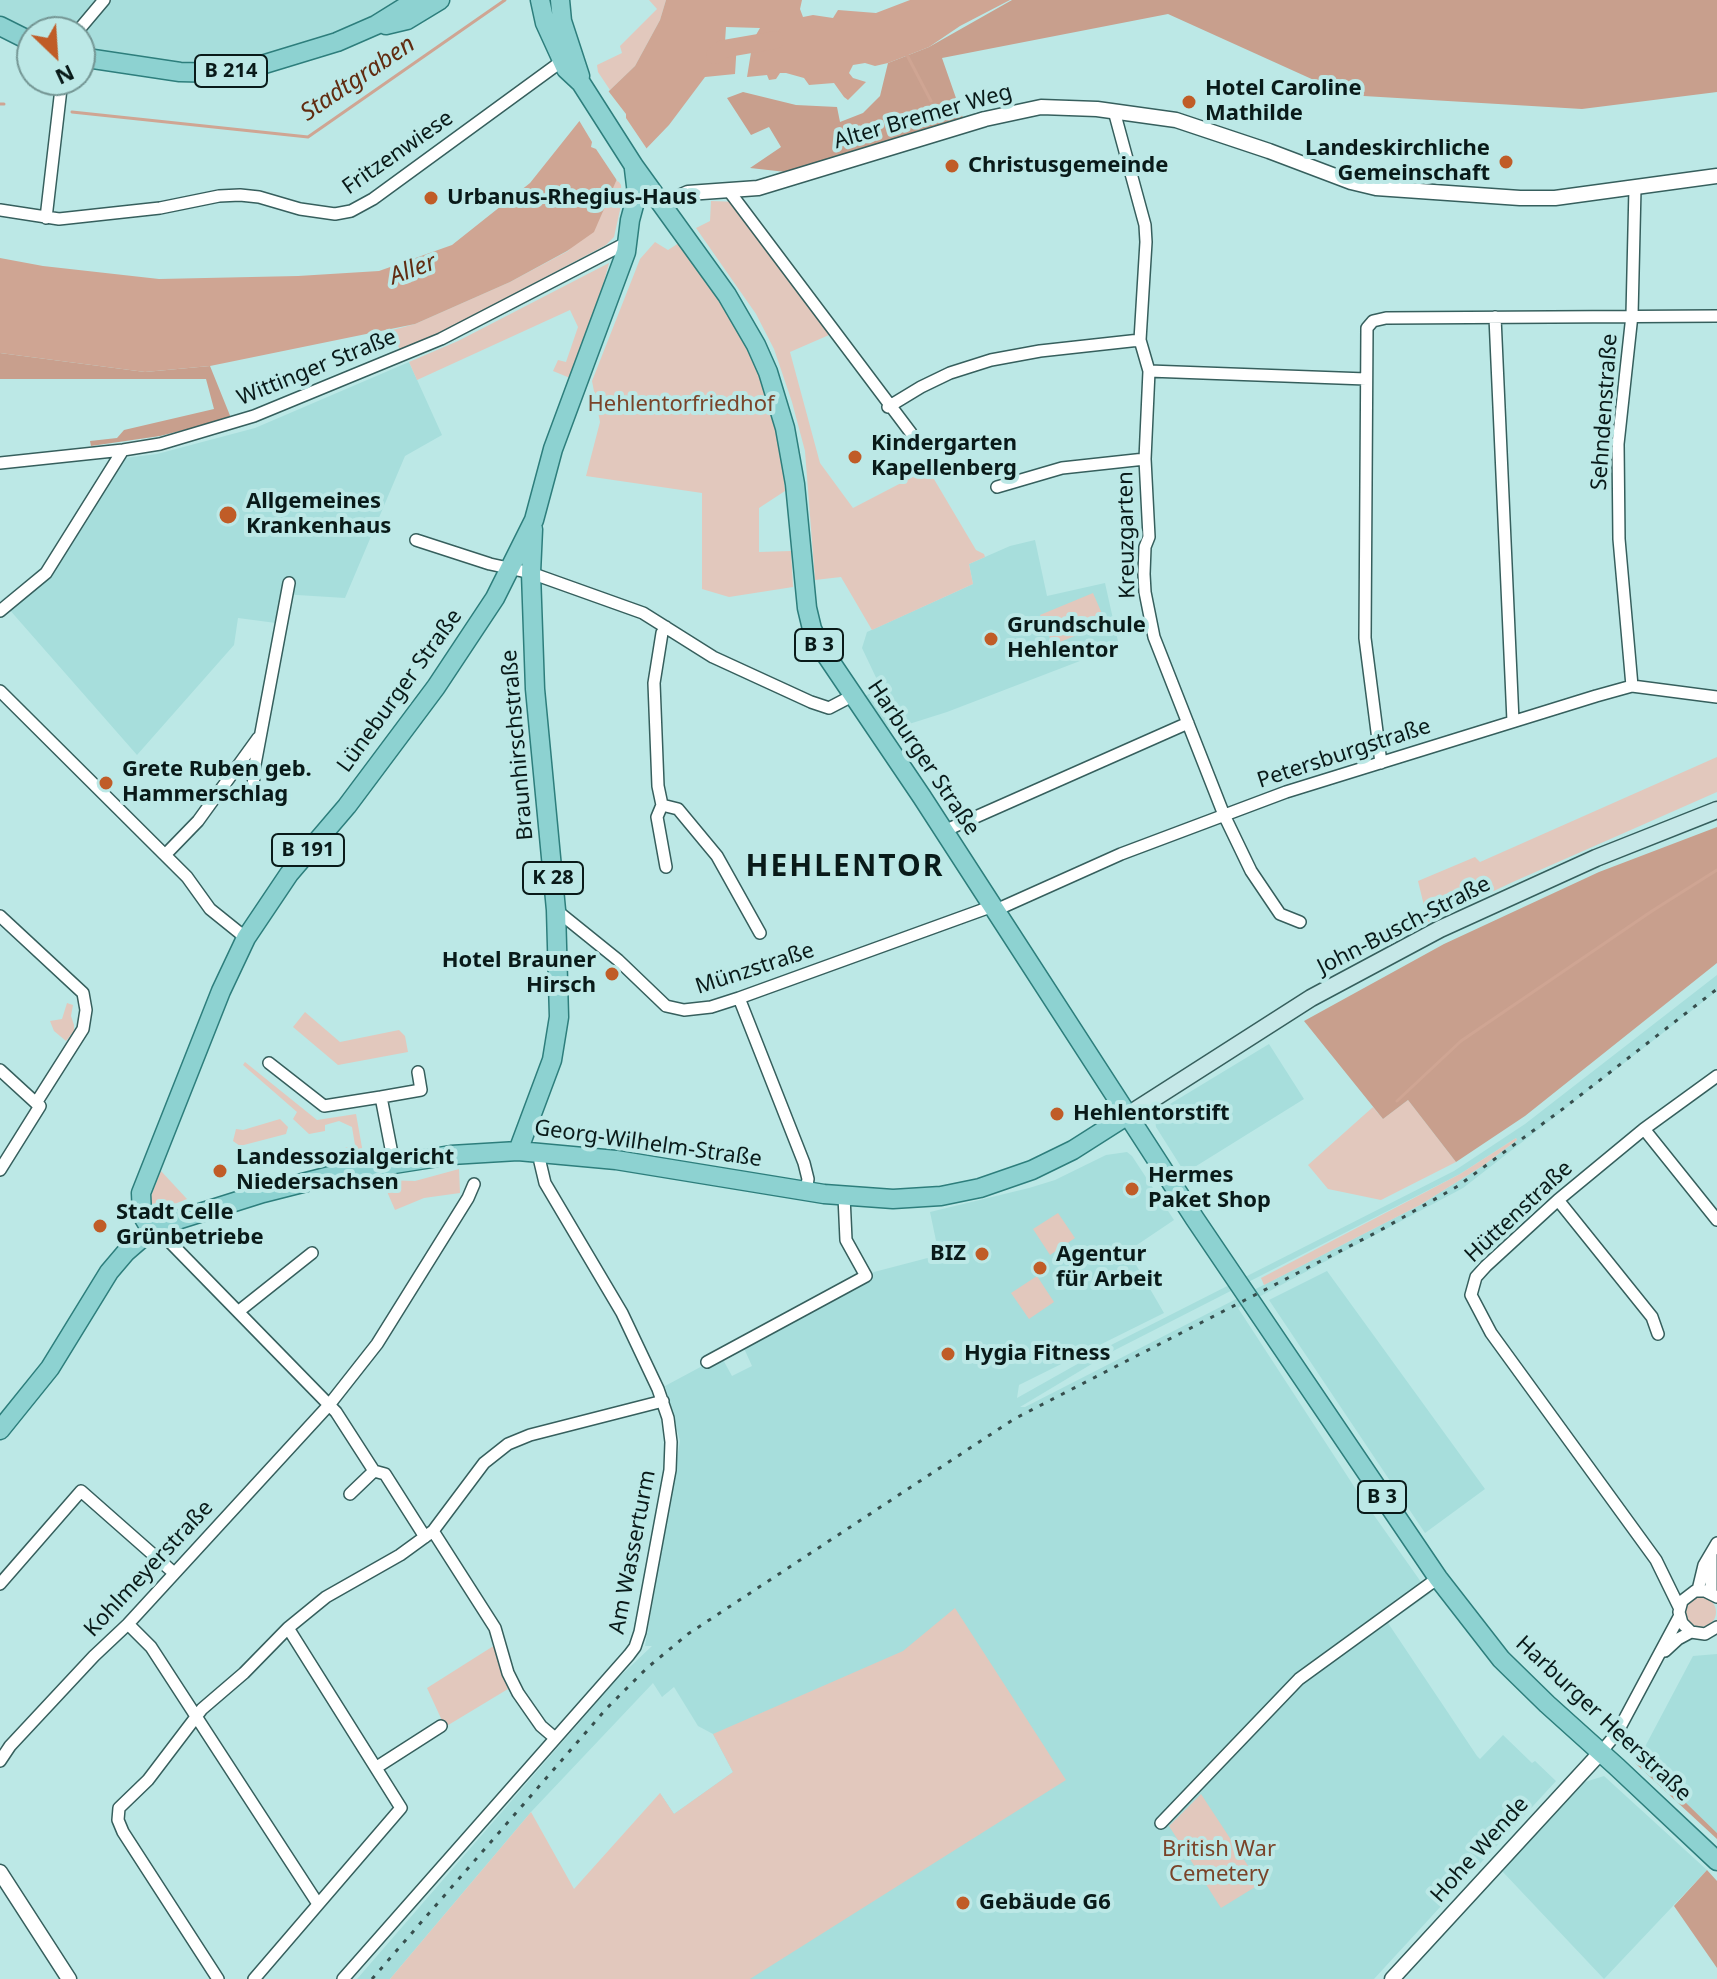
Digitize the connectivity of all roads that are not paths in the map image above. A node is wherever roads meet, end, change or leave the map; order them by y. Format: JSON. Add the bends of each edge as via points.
{"nodes":[{"id":1,"x":104,"y":0,"type":"edge"},
{"id":2,"x":416,"y":0,"type":"edge"},
{"id":3,"x":440,"y":0,"type":"edge"},
{"id":4,"x":540,"y":0,"type":"edge"},
{"id":5,"x":560,"y":0,"type":"edge"},
{"id":6,"x":90,"y":16,"type":"edge"},
{"id":7,"x":376,"y":25,"type":"junction"},
{"id":8,"x":96,"y":59,"type":"edge"},
{"id":9,"x":562,"y":61,"type":"junction"},
{"id":10,"x":584,"y":88,"type":"junction"},
{"id":11,"x":60,"y":96,"type":"edge"},
{"id":12,"x":1114,"y":111,"type":"junction"},
{"id":13,"x":634,"y":166,"type":"junction"},
{"id":14,"x":1717,"y":176,"type":"edge"},
{"id":15,"x":1635,"y":188,"type":"junction"},
{"id":16,"x":729,"y":191,"type":"junction"},
{"id":17,"x":661,"y":205,"type":"junction"},
{"id":18,"x":0,"y":210,"type":"edge"},
{"id":19,"x":46,"y":218,"type":"junction"},
{"id":20,"x":628,"y":242,"type":"junction"},
{"id":21,"x":1632,"y":315,"type":"junction"},
{"id":22,"x":1717,"y":316,"type":"edge"},
{"id":23,"x":1495,"y":317,"type":"junction"},
{"id":24,"x":1140,"y":340,"type":"junction"},
{"id":25,"x":1149,"y":371,"type":"junction"},
{"id":26,"x":1366,"y":379,"type":"junction"},
{"id":27,"x":888,"y":407,"type":"junction"},
{"id":28,"x":911,"y":433,"type":"dead end"},
{"id":29,"x":123,"y":450,"type":"junction"},
{"id":30,"x":1145,"y":459,"type":"junction"},
{"id":31,"x":0,"y":463,"type":"edge"},
{"id":32,"x":997,"y":487,"type":"dead end"},
{"id":33,"x":534,"y":520,"type":"junction"},
{"id":34,"x":416,"y":540,"type":"dead end"},
{"id":35,"x":511,"y":569,"type":"junction"},
{"id":36,"x":531,"y":573,"type":"junction"},
{"id":37,"x":289,"y":583,"type":"dead end"},
{"id":38,"x":495,"y":598,"type":"junction"},
{"id":39,"x":531,"y":599,"type":"junction"},
{"id":40,"x":0,"y":611,"type":"edge"},
{"id":41,"x":666,"y":627,"type":"junction"},
{"id":42,"x":1632,"y":686,"type":"junction"},
{"id":43,"x":0,"y":691,"type":"edge"},
{"id":44,"x":852,"y":696,"type":"junction"},
{"id":45,"x":1717,"y":697,"type":"edge"},
{"id":46,"x":1513,"y":721,"type":"junction"},
{"id":47,"x":1188,"y":723,"type":"junction"},
{"id":48,"x":261,"y":735,"type":"junction"},
{"id":49,"x":1381,"y":763,"type":"junction"},
{"id":50,"x":253,"y":794,"type":"dead end"},
{"id":51,"x":662,"y":805,"type":"junction"},
{"id":52,"x":1717,"y":810,"type":"edge"},
{"id":53,"x":1224,"y":815,"type":"junction"},
{"id":54,"x":944,"y":831,"type":"junction"},
{"id":55,"x":165,"y":855,"type":"junction"},
{"id":56,"x":666,"y":867,"type":"dead end"},
{"id":57,"x":994,"y":908,"type":"junction"},
{"id":58,"x":556,"y":910,"type":"junction"},
{"id":59,"x":0,"y":916,"type":"edge"},
{"id":60,"x":1300,"y":922,"type":"dead end"},
{"id":61,"x":760,"y":933,"type":"dead end"},
{"id":62,"x":246,"y":938,"type":"junction"},
{"id":63,"x":739,"y":998,"type":"junction"},
{"id":64,"x":269,"y":1063,"type":"dead end"},
{"id":65,"x":0,"y":1070,"type":"edge"},
{"id":66,"x":418,"y":1072,"type":"dead end"},
{"id":67,"x":1717,"y":1076,"type":"edge"},
{"id":68,"x":381,"y":1097,"type":"junction"},
{"id":69,"x":36,"y":1103,"type":"junction"},
{"id":70,"x":1128,"y":1115,"type":"junction"},
{"id":71,"x":1644,"y":1129,"type":"junction"},
{"id":72,"x":518,"y":1151,"type":"junction"},
{"id":73,"x":541,"y":1152,"type":"junction"},
{"id":74,"x":394,"y":1164,"type":"junction"},
{"id":75,"x":0,"y":1170,"type":"edge"},
{"id":76,"x":474,"y":1184,"type":"dead end"},
{"id":77,"x":806,"y":1191,"type":"junction"},
{"id":78,"x":844,"y":1196,"type":"junction"},
{"id":79,"x":1558,"y":1200,"type":"junction"},
{"id":80,"x":1717,"y":1220,"type":"edge"},
{"id":81,"x":152,"y":1232,"type":"junction"},
{"id":82,"x":312,"y":1253,"type":"dead end"},
{"id":83,"x":1244,"y":1291,"type":"joint"},
{"id":84,"x":239,"y":1311,"type":"junction"},
{"id":85,"x":1658,"y":1334,"type":"dead end"},
{"id":86,"x":707,"y":1362,"type":"dead end"},
{"id":87,"x":663,"y":1401,"type":"junction"},
{"id":88,"x":329,"y":1405,"type":"junction"},
{"id":89,"x":0,"y":1430,"type":"edge"},
{"id":90,"x":374,"y":1471,"type":"junction"},
{"id":91,"x":350,"y":1494,"type":"dead end"},
{"id":92,"x":429,"y":1534,"type":"junction"},
{"id":93,"x":1714,"y":1549,"type":"edge"},
{"id":94,"x":1663,"y":1572,"type":"junction"},
{"id":95,"x":174,"y":1573,"type":"junction"},
{"id":96,"x":1438,"y":1578,"type":"junction"},
{"id":97,"x":0,"y":1584,"type":"edge"},
{"id":98,"x":1695,"y":1591,"type":"junction"},
{"id":99,"x":1714,"y":1595,"type":"edge"},
{"id":100,"x":1679,"y":1612,"type":"junction"},
{"id":101,"x":128,"y":1624,"type":"junction"},
{"id":102,"x":1717,"y":1627,"type":"edge"},
{"id":103,"x":288,"y":1628,"type":"junction"},
{"id":104,"x":1691,"y":1632,"type":"junction"},
{"id":105,"x":1662,"y":1654,"type":"junction"},
{"id":106,"x":196,"y":1716,"type":"junction"},
{"id":107,"x":441,"y":1726,"type":"dead end"},
{"id":108,"x":555,"y":1738,"type":"junction"},
{"id":109,"x":1601,"y":1752,"type":"junction"},
{"id":110,"x":0,"y":1761,"type":"edge"},
{"id":111,"x":377,"y":1767,"type":"junction"},
{"id":112,"x":1161,"y":1823,"type":"dead end"},
{"id":113,"x":1717,"y":1861,"type":"edge"},
{"id":114,"x":0,"y":1872,"type":"edge"},
{"id":115,"x":318,"y":1904,"type":"junction"},
{"id":116,"x":69,"y":1979,"type":"edge"},
{"id":117,"x":218,"y":1979,"type":"edge"},
{"id":118,"x":254,"y":1979,"type":"edge"},
{"id":119,"x":343,"y":1979,"type":"edge"},
{"id":120,"x":1392,"y":1979,"type":"edge"}],
"edges":[{"from":1,"to":6,"type":"street"},
{"from":2,"to":7,"type":"main road","number":"B 214"},
{"from":3,"to":7,"type":"main road","number":"B 214","via":[[407,20]]},
{"from":4,"to":9,"type":"main road","number":"B 3"},
{"from":5,"to":10,"type":"main road","number":"B 3"},
{"from":7,"to":8,"type":"main road","number":"B 214","via":[[270,63],[221,73]]},
{"from":9,"to":10,"type":"main road","number":"B 3"},
{"from":9,"to":19,"type":"street","name":"Fritzenwiese","via":[[351,211],[300,209],[240,195]]},
{"from":10,"to":13,"type":"main road","name":"Harburger Straße","number":"B 3"},
{"from":11,"to":19,"type":"street"},
{"from":12,"to":15,"type":"street","name":"Alter Bremer Weg","via":[[1176,120],[1376,188],[1555,198]]},
{"from":12,"to":16,"type":"street","name":"Alter Bremer Weg","via":[[1068,106],[1009,113],[770,185]]},
{"from":12,"to":24,"type":"street","name":"Kreuzgarten","via":[[1145,225]]},
{"from":13,"to":17,"type":"main road","name":"Harburger Straße","number":"B 3"},
{"from":13,"to":20,"type":"main road","name":"Lüneburger Straße","number":"B 191","via":[[637,194]]},
{"from":14,"to":15,"type":"street","name":"Alter Bremer Weg"},
{"from":15,"to":21,"type":"street","name":"Sehndenstraße"},
{"from":16,"to":17,"type":"street","name":"Alter Bremer Weg","via":[[688,193]]},
{"from":16,"to":27,"type":"street"},
{"from":17,"to":20,"type":"main road","name":"Lüneburger Straße","number":"B 191"},
{"from":17,"to":44,"type":"main road","name":"Harburger Straße","number":"B 3","via":[[743,319],[768,372],[791,455],[809,620]]},
{"from":18,"to":19,"type":"street","name":"Fritzenwiese"},
{"from":20,"to":29,"type":"street","name":"Wittinger Straße","via":[[411,352],[254,416]]},
{"from":20,"to":33,"type":"main road","name":"Lüneburger Straße","number":"B 191","via":[[553,449]]},
{"from":21,"to":22,"type":"street"},
{"from":21,"to":23,"type":"street"},
{"from":21,"to":42,"type":"street","name":"Sehndenstraße","via":[[1618,444],[1619,539]]},
{"from":23,"to":26,"type":"street","via":[[1373,321],[1367,328]]},
{"from":23,"to":46,"type":"street"},
{"from":24,"to":25,"type":"street","name":"Kreuzgarten"},
{"from":24,"to":27,"type":"street","via":[[991,360],[950,373]]},
{"from":25,"to":26,"type":"street"},
{"from":25,"to":30,"type":"street","name":"Kreuzgarten"},
{"from":26,"to":49,"type":"street","via":[[1365,638]]},
{"from":27,"to":28,"type":"street"},
{"from":29,"to":31,"type":"street","name":"Wittinger Straße"},
{"from":29,"to":40,"type":"street","via":[[46,573]]},
{"from":30,"to":32,"type":"street","via":[[1062,468]]},
{"from":30,"to":47,"type":"street","name":"Kreuzgarten","via":[[1145,592],[1154,637]]},
{"from":33,"to":35,"type":"main road","name":"Lüneburger Straße","number":"B 191"},
{"from":33,"to":36,"type":"main road","name":"Braunhirschstraße"},
{"from":34,"to":35,"type":"street"},
{"from":35,"to":36,"type":"street"},
{"from":35,"to":38,"type":"main road","name":"Lüneburger Straße","number":"B 191"},
{"from":36,"to":39,"type":"main road","name":"Braunhirschstraße"},
{"from":36,"to":41,"type":"street","via":[[643,613]]},
{"from":37,"to":48,"type":"street"},
{"from":38,"to":39,"type":"main road","via":[[512,589]]},
{"from":38,"to":62,"type":"main road","name":"Lüneburger Straße","number":"B 191","via":[[416,715],[289,874]]},
{"from":39,"to":58,"type":"main road","name":"Braunhirschstraße","number":"K 28"},
{"from":41,"to":44,"type":"street","via":[[713,657],[811,702],[829,708]]},
{"from":41,"to":51,"type":"street","via":[[654,683]]},
{"from":42,"to":45,"type":"street","name":"Petersburgstraße"},
{"from":42,"to":46,"type":"street","name":"Petersburgstraße"},
{"from":43,"to":55,"type":"street"},
{"from":44,"to":54,"type":"main road","name":"Harburger Straße","number":"B 3"},
{"from":46,"to":49,"type":"street","name":"Petersburgstraße"},
{"from":47,"to":53,"type":"street","name":"Kreuzgarten"},
{"from":47,"to":54,"type":"street"},
{"from":48,"to":50,"type":"street"},
{"from":48,"to":55,"type":"street","via":[[198,821]]},
{"from":49,"to":53,"type":"street","name":"Petersburgstraße"},
{"from":51,"to":56,"type":"street","via":[[657,817]]},
{"from":51,"to":61,"type":"street","via":[[678,809],[717,856]]},
{"from":52,"to":70,"type":"main road","name":"John-Busch-Straße","via":[[1440,929],[1311,998]]},
{"from":53,"to":57,"type":"street","name":"Petersburgstraße"},
{"from":53,"to":60,"type":"street","name":"Kreuzgarten","via":[[1251,871],[1280,914]]},
{"from":54,"to":57,"type":"main road","name":"Harburger Straße","number":"B 3"},
{"from":55,"to":62,"type":"street","via":[[210,909]]},
{"from":57,"to":63,"type":"street","name":"Münzstraße"},
{"from":57,"to":70,"type":"main road","name":"Harburger Straße","number":"B 3"},
{"from":58,"to":63,"type":"street","name":"Münzstraße","via":[[666,1006],[696,1009]]},
{"from":58,"to":72,"type":"main road","name":"Braunhirschstraße","number":"K 28","via":[[556,1040]]},
{"from":59,"to":69,"type":"street","via":[[83,993],[83,1029]]},
{"from":62,"to":81,"type":"main road","name":"Lüneburger Straße","number":"B 191","via":[[141,1193],[142,1215]]},
{"from":63,"to":77,"type":"street","via":[[804,1163]]},
{"from":64,"to":68,"type":"street","via":[[324,1106]]},
{"from":65,"to":69,"type":"street"},
{"from":66,"to":68,"type":"street","via":[[421,1090]]},
{"from":67,"to":71,"type":"street","name":"Hüttenstraße"},
{"from":68,"to":74,"type":"street"},
{"from":69,"to":75,"type":"street","via":[[40,1106]]},
{"from":70,"to":78,"type":"main road","name":"Georg-Wilhelm-Straße","via":[[1046,1164],[980,1188],[941,1196]]},
{"from":70,"to":83,"type":"main road","name":"Harburger Straße","number":"B 3"},
{"from":71,"to":79,"type":"street","name":"Hüttenstraße"},
{"from":71,"to":80,"type":"street"},
{"from":72,"to":73,"type":"main road","name":"Georg-Wilhelm-Straße"},
{"from":72,"to":74,"type":"main road","name":"Georg-Wilhelm-Straße"},
{"from":73,"to":77,"type":"main road","name":"Georg-Wilhelm-Straße"},
{"from":73,"to":87,"type":"street","name":"Am Wasserturm","via":[[545,1183],[616,1301]]},
{"from":74,"to":81,"type":"main road","name":"Georg-Wilhelm-Straße","via":[[263,1193],[196,1212]]},
{"from":76,"to":88,"type":"street","name":"Kohlmeyerstraße","via":[[377,1344]]},
{"from":77,"to":78,"type":"main road","name":"Georg-Wilhelm-Straße"},
{"from":78,"to":86,"type":"street","via":[[846,1240],[866,1276]]},
{"from":79,"to":85,"type":"street","via":[[1652,1317]]},
{"from":79,"to":94,"type":"street","name":"Hüttenstraße","via":[[1476,1277],[1471,1295],[1491,1333]]},
{"from":81,"to":84,"type":"street","via":[[164,1236]]},
{"from":81,"to":89,"type":"main road","name":"Georg-Wilhelm-Straße","via":[[114,1264],[50,1368]]},
{"from":82,"to":84,"type":"street"},
{"from":83,"to":96,"type":"main road","name":"Harburger Heerstraße","number":"B 3"},
{"from":84,"to":88,"type":"street"},
{"from":87,"to":92,"type":"street","via":[[508,1444],[484,1463]]},
{"from":87,"to":108,"type":"street","name":"Am Wasserturm","via":[[671,1453],[638,1640]]},
{"from":88,"to":90,"type":"street"},
{"from":88,"to":95,"type":"street","name":"Kohlmeyerstraße"},
{"from":90,"to":91,"type":"street"},
{"from":90,"to":92,"type":"street","via":[[385,1474]]},
{"from":92,"to":103,"type":"street","via":[[326,1597]]},
{"from":92,"to":108,"type":"street","via":[[495,1628],[518,1693]]},
{"from":93,"to":98,"type":"street"},
{"from":93,"to":99,"type":"street"},
{"from":94,"to":98,"type":"street"},
{"from":94,"to":100,"type":"street"},
{"from":95,"to":97,"type":"street","via":[[81,1491]]},
{"from":95,"to":101,"type":"street","name":"Kohlmeyerstraße"},
{"from":96,"to":109,"type":"main road","name":"Harburger Heerstraße","number":"B 3","via":[[1501,1659]]},
{"from":96,"to":112,"type":"street","via":[[1299,1679]]},
{"from":98,"to":99,"type":"street"},
{"from":98,"to":100,"type":"street"},
{"from":100,"to":104,"type":"street"},
{"from":100,"to":105,"type":"street"},
{"from":101,"to":106,"type":"street","via":[[151,1647]]},
{"from":101,"to":110,"type":"street","name":"Kohlmeyerstraße"},
{"from":102,"to":104,"type":"street","via":[[1705,1634]]},
{"from":103,"to":106,"type":"street"},
{"from":103,"to":111,"type":"street"},
{"from":104,"to":105,"type":"street"},
{"from":105,"to":109,"type":"street"},
{"from":106,"to":115,"type":"street"},
{"from":106,"to":117,"type":"street","via":[[148,1780],[119,1808],[118,1820]]},
{"from":107,"to":111,"type":"street"},
{"from":108,"to":119,"type":"street","name":"Am Wasserturm"},
{"from":109,"to":113,"type":"main road","name":"Harburger Heerstraße","number":"B 3"},
{"from":109,"to":120,"type":"street","name":"Hohe Wende"},
{"from":111,"to":115,"type":"street","via":[[401,1808]]},
{"from":114,"to":116,"type":"street"},
{"from":115,"to":118,"type":"street"}]}
